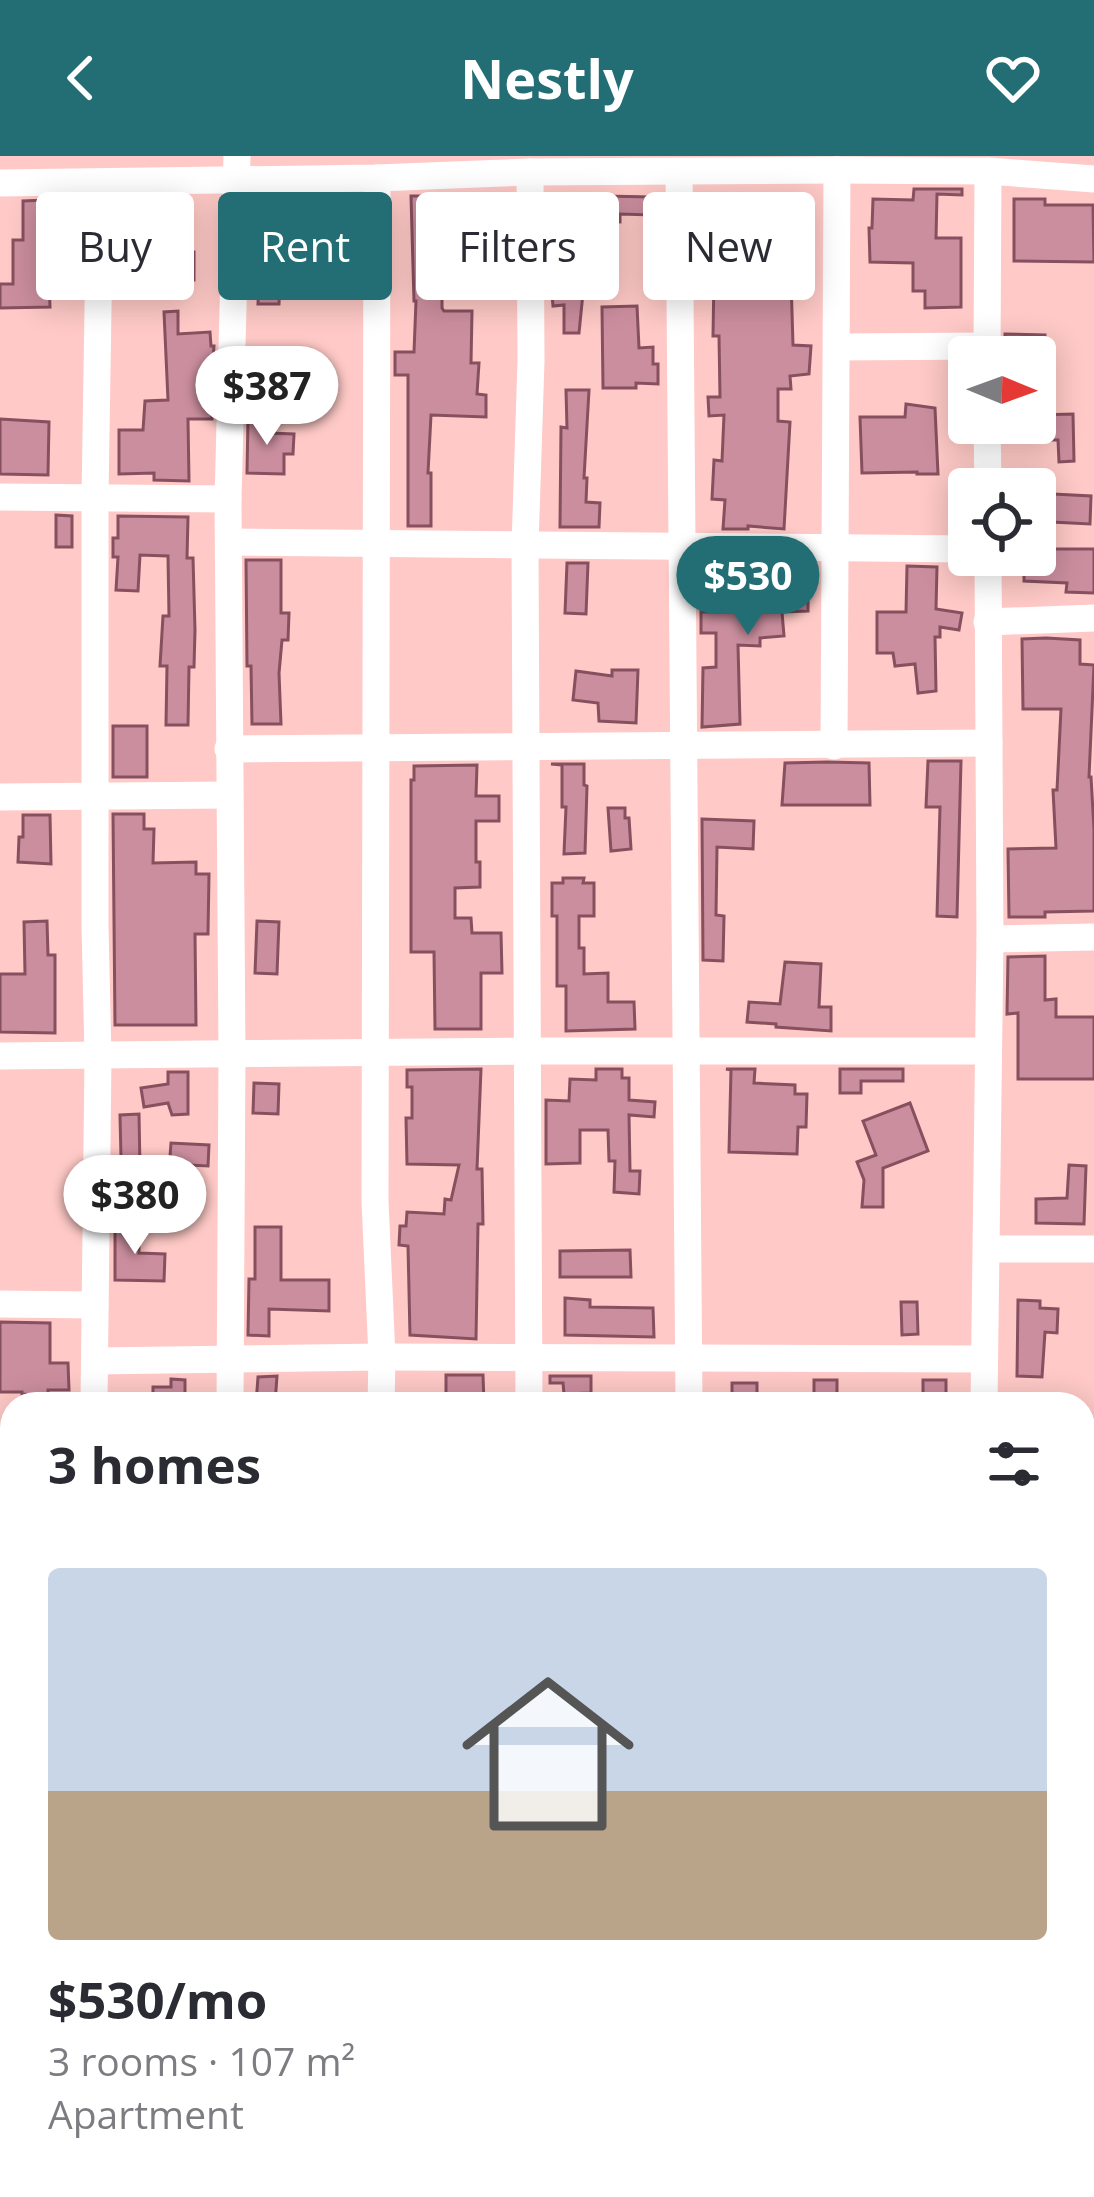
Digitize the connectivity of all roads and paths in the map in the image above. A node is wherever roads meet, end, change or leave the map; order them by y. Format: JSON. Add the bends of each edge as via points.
{"nodes":[{"id":1,"x":938,"y":163,"type":"edge"},
{"id":2,"x":718,"y":164,"type":"edge"},
{"id":3,"x":237,"y":168,"type":"edge"},
{"id":4,"x":837,"y":170,"type":"junction"},
{"id":5,"x":988,"y":171,"type":"junction"},
{"id":6,"x":530,"y":172,"type":"junction"},
{"id":7,"x":679,"y":172,"type":"junction"},
{"id":8,"x":377,"y":178,"type":"junction"},
{"id":9,"x":1094,"y":179,"type":"edge"},
{"id":10,"x":0,"y":183,"type":"edge"},
{"id":11,"x":100,"y":183,"type":"junction"},
{"id":12,"x":987,"y":336,"type":"edge"},
{"id":13,"x":838,"y":346,"type":"junction"},
{"id":14,"x":948,"y":350,"type":"edge"},
{"id":15,"x":0,"y":497,"type":"edge"},
{"id":16,"x":95,"y":497,"type":"junction"},
{"id":17,"x":228,"y":499,"type":"junction"},
{"id":18,"x":229,"y":542,"type":"junction"},
{"id":19,"x":376,"y":544,"type":"junction"},
{"id":20,"x":525,"y":546,"type":"junction"},
{"id":21,"x":682,"y":548,"type":"junction"},
{"id":22,"x":837,"y":549,"type":"junction"},
{"id":23,"x":948,"y":550,"type":"edge"},
{"id":24,"x":988,"y":576,"type":"edge"},
{"id":25,"x":1094,"y":618,"type":"edge"},
{"id":26,"x":987,"y":622,"type":"junction"},
{"id":27,"x":989,"y":743,"type":"junction"},
{"id":28,"x":527,"y":746,"type":"junction"},
{"id":29,"x":682,"y":746,"type":"junction"},
{"id":30,"x":834,"y":746,"type":"junction"},
{"id":31,"x":374,"y":748,"type":"junction"},
{"id":32,"x":228,"y":749,"type":"junction"},
{"id":33,"x":95,"y":795,"type":"junction"},
{"id":34,"x":228,"y":795,"type":"junction"},
{"id":35,"x":0,"y":797,"type":"edge"},
{"id":36,"x":1094,"y":937,"type":"edge"},
{"id":37,"x":990,"y":939,"type":"junction"},
{"id":38,"x":528,"y":1051,"type":"junction"},
{"id":39,"x":686,"y":1051,"type":"junction"},
{"id":40,"x":376,"y":1052,"type":"junction"},
{"id":41,"x":988,"y":1052,"type":"junction"},
{"id":42,"x":232,"y":1054,"type":"junction"},
{"id":43,"x":0,"y":1056,"type":"edge"},
{"id":44,"x":98,"y":1056,"type":"junction"},
{"id":45,"x":987,"y":1249,"type":"junction"},
{"id":46,"x":1094,"y":1250,"type":"edge"},
{"id":47,"x":0,"y":1304,"type":"edge"},
{"id":48,"x":94,"y":1305,"type":"junction"},
{"id":49,"x":530,"y":1357,"type":"junction"},
{"id":50,"x":382,"y":1358,"type":"junction"},
{"id":51,"x":687,"y":1358,"type":"junction"},
{"id":52,"x":230,"y":1359,"type":"junction"},
{"id":53,"x":984,"y":1359,"type":"junction"},
{"id":54,"x":94,"y":1361,"type":"junction"},
{"id":55,"x":94,"y":1392,"type":"edge"},
{"id":56,"x":230,"y":1392,"type":"edge"},
{"id":57,"x":381,"y":1392,"type":"edge"},
{"id":58,"x":529,"y":1392,"type":"edge"},
{"id":59,"x":688,"y":1392,"type":"edge"},
{"id":60,"x":984,"y":1392,"type":"edge"}],
"edges":[{"from":1,"to":4,"type":"street"},
{"from":1,"to":5,"type":"street"},
{"from":2,"to":4,"type":"street"},
{"from":2,"to":7,"type":"street"},
{"from":3,"to":8,"type":"street"},
{"from":3,"to":11,"type":"street"},
{"from":3,"to":17,"type":"street"},
{"from":4,"to":13,"type":"street"},
{"from":5,"to":9,"type":"street"},
{"from":5,"to":12,"type":"street"},
{"from":6,"to":7,"type":"street"},
{"from":6,"to":8,"type":"street"},
{"from":6,"to":20,"type":"street"},
{"from":7,"to":21,"type":"street"},
{"from":8,"to":19,"type":"street"},
{"from":10,"to":11,"type":"street"},
{"from":11,"to":16,"type":"street"},
{"from":13,"to":14,"type":"street"},
{"from":13,"to":22,"type":"street"},
{"from":15,"to":16,"type":"street"},
{"from":16,"to":17,"type":"street"},
{"from":16,"to":33,"type":"street"},
{"from":17,"to":18,"type":"street"},
{"from":18,"to":19,"type":"street"},
{"from":18,"to":32,"type":"street"},
{"from":19,"to":20,"type":"street"},
{"from":19,"to":31,"type":"street"},
{"from":20,"to":21,"type":"street"},
{"from":20,"to":28,"type":"street"},
{"from":21,"to":22,"type":"street"},
{"from":21,"to":29,"type":"street"},
{"from":22,"to":23,"type":"street"},
{"from":22,"to":30,"type":"street"},
{"from":24,"to":26,"type":"street"},
{"from":25,"to":26,"type":"street"},
{"from":26,"to":27,"type":"street"},
{"from":27,"to":30,"type":"street"},
{"from":27,"to":37,"type":"street"},
{"from":28,"to":29,"type":"street"},
{"from":28,"to":31,"type":"street"},
{"from":28,"to":38,"type":"street"},
{"from":29,"to":30,"type":"street"},
{"from":29,"to":39,"type":"street"},
{"from":31,"to":32,"type":"street"},
{"from":31,"to":40,"type":"street"},
{"from":32,"to":34,"type":"street"},
{"from":33,"to":34,"type":"street"},
{"from":33,"to":35,"type":"street"},
{"from":33,"to":44,"type":"street"},
{"from":34,"to":42,"type":"street"},
{"from":36,"to":37,"type":"street"},
{"from":37,"to":41,"type":"street"},
{"from":38,"to":39,"type":"street"},
{"from":38,"to":40,"type":"street"},
{"from":38,"to":49,"type":"street"},
{"from":39,"to":41,"type":"street"},
{"from":39,"to":51,"type":"street"},
{"from":40,"to":42,"type":"street"},
{"from":40,"to":50,"type":"street"},
{"from":41,"to":45,"type":"street"},
{"from":42,"to":44,"type":"street"},
{"from":42,"to":52,"type":"street"},
{"from":43,"to":44,"type":"street"},
{"from":44,"to":48,"type":"street"},
{"from":45,"to":46,"type":"street"},
{"from":45,"to":53,"type":"street"},
{"from":47,"to":48,"type":"street"},
{"from":48,"to":54,"type":"street"},
{"from":49,"to":50,"type":"street"},
{"from":49,"to":51,"type":"street"},
{"from":49,"to":58,"type":"street"},
{"from":50,"to":52,"type":"street"},
{"from":50,"to":57,"type":"street"},
{"from":51,"to":53,"type":"street"},
{"from":51,"to":59,"type":"street"},
{"from":52,"to":54,"type":"street"},
{"from":52,"to":56,"type":"street"},
{"from":53,"to":60,"type":"street"},
{"from":54,"to":55,"type":"street"}]}
